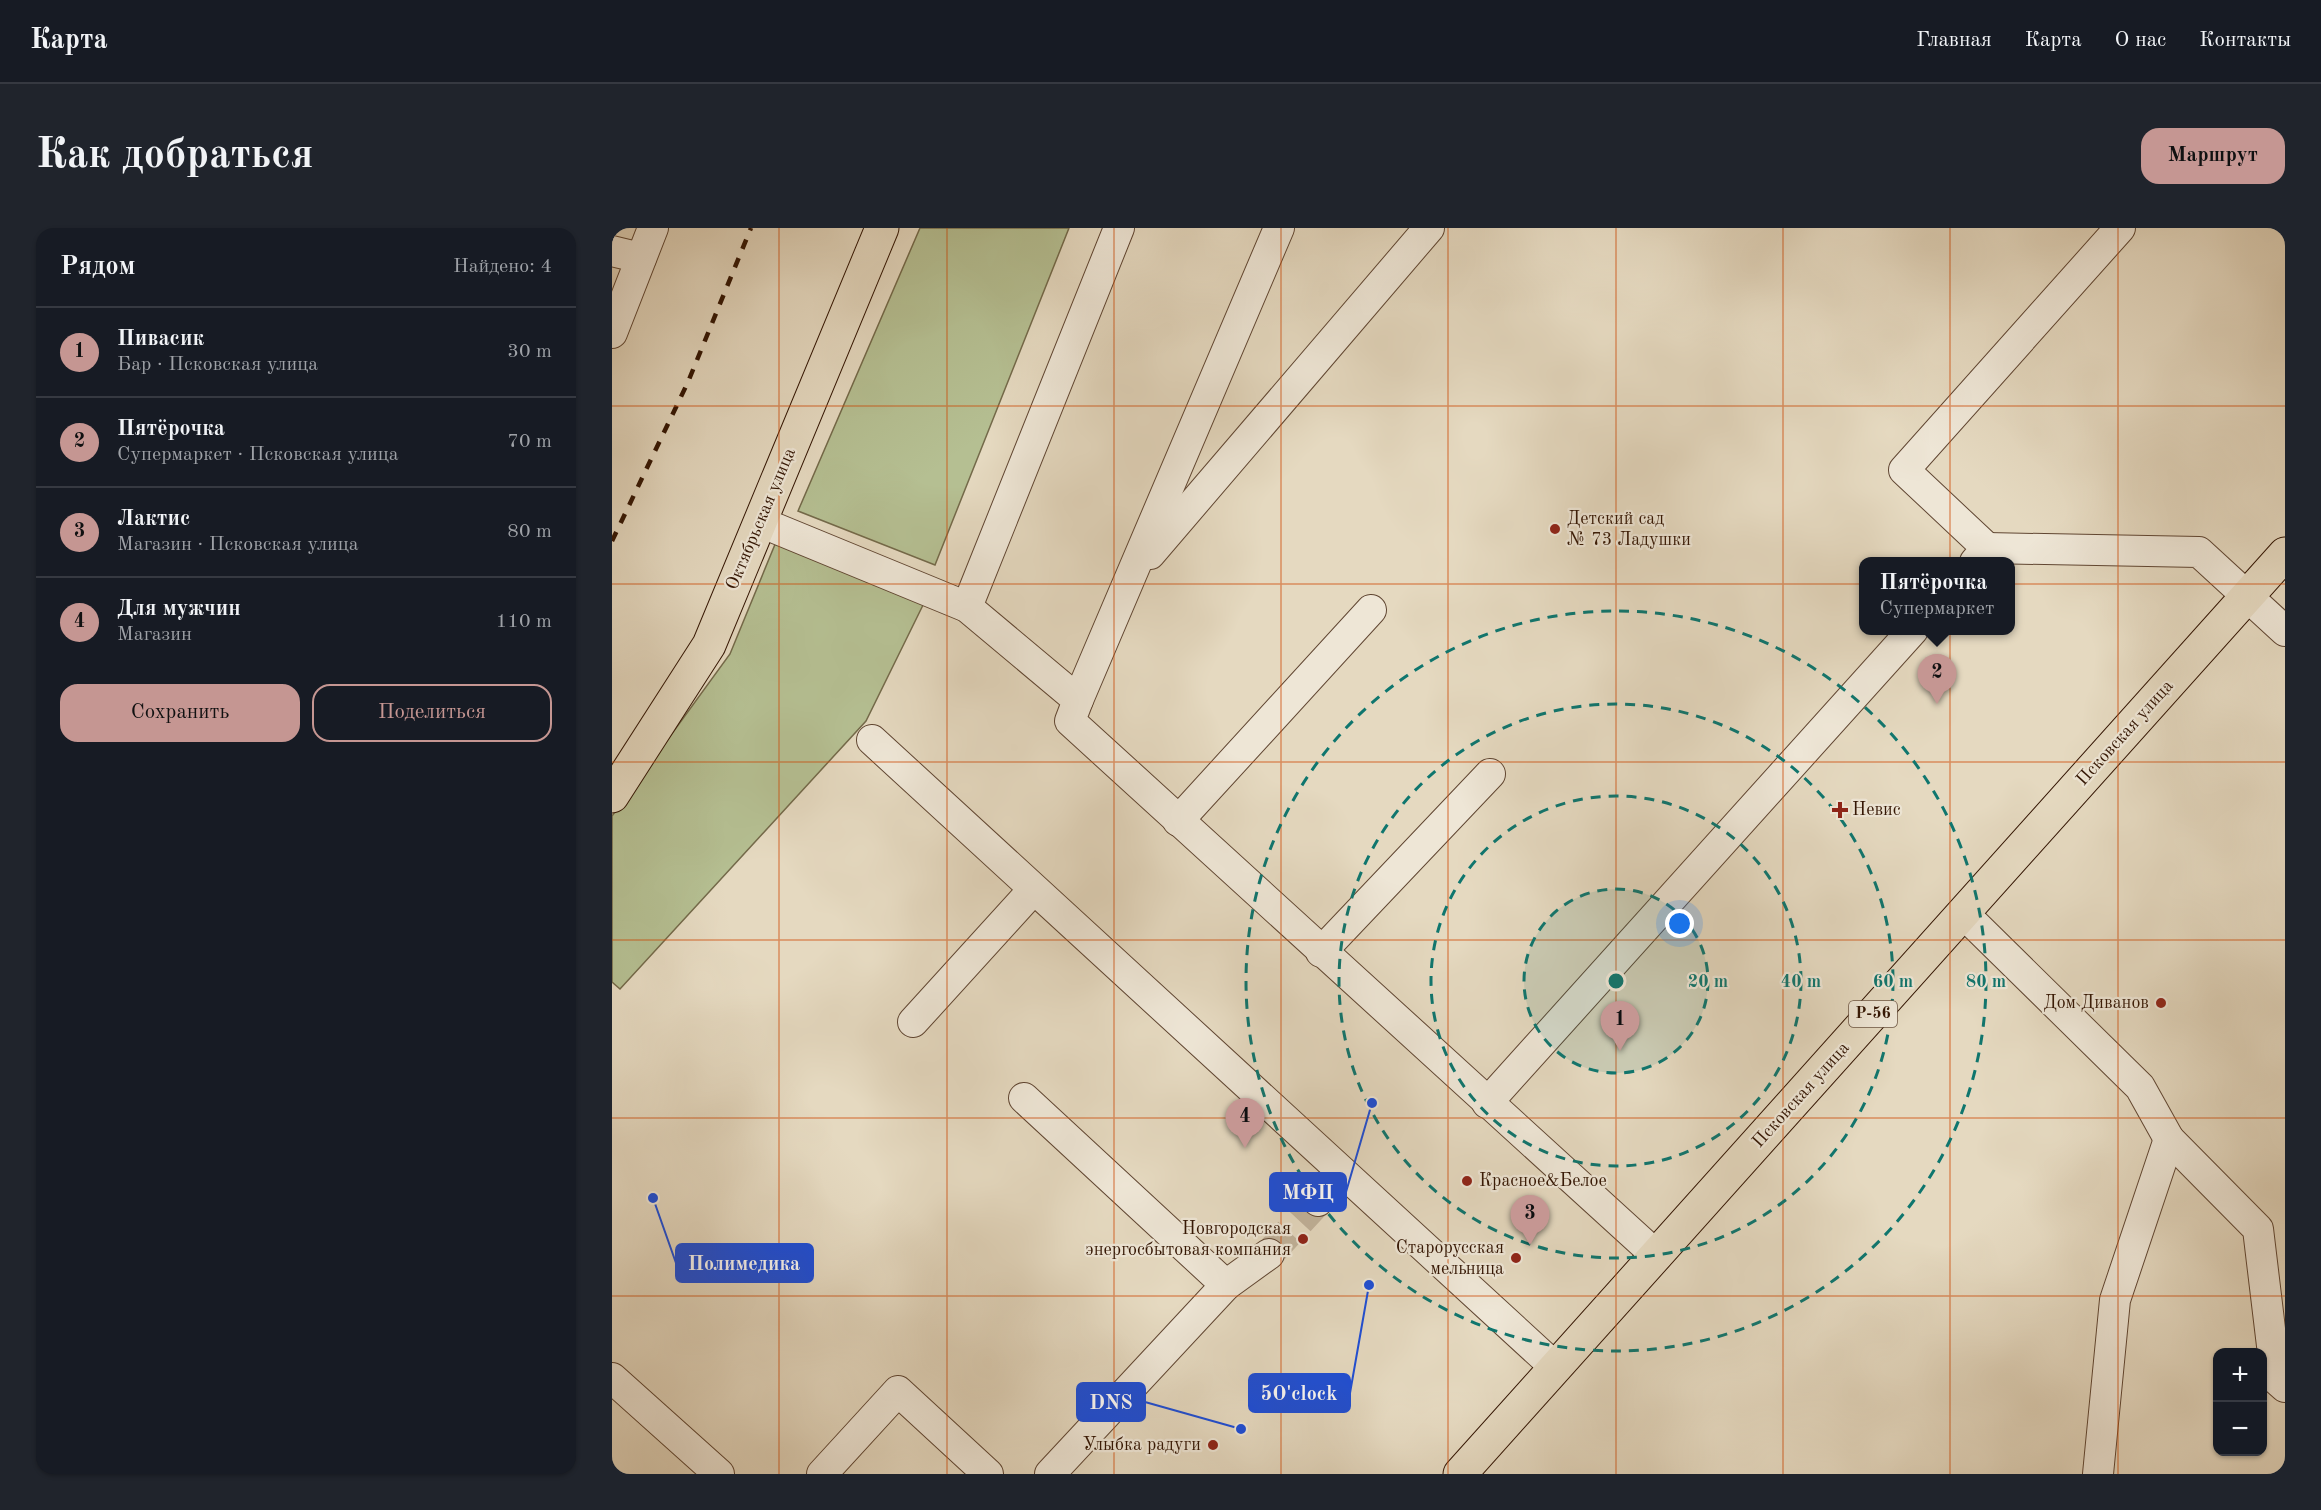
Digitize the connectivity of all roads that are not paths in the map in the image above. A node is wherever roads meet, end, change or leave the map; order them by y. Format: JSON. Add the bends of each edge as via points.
{"nodes":[{"id":1,"x":653,"y":228,"type":"edge"},
{"id":2,"x":882,"y":228,"type":"edge"},
{"id":3,"x":1119,"y":228,"type":"edge"},
{"id":4,"x":1279,"y":228,"type":"edge"},
{"id":5,"x":1429,"y":228,"type":"edge"},
{"id":6,"x":2120,"y":228,"type":"edge"},
{"id":7,"x":612,"y":252,"type":"edge"},
{"id":8,"x":641,"y":258,"type":"junction"},
{"id":9,"x":612,"y":333,"type":"edge"},
{"id":10,"x":760,"y":522,"type":"junction"},
{"id":11,"x":2285,"y":554,"type":"edge"},
{"id":12,"x":1981,"y":555,"type":"edge"},
{"id":13,"x":1131,"y":577,"type":"junction"},
{"id":14,"x":2247,"y":596,"type":"junction"},
{"id":15,"x":967,"y":606,"type":"junction"},
{"id":16,"x":1371,"y":610,"type":"dead end"},
{"id":17,"x":2285,"y":631,"type":"edge"},
{"id":18,"x":1908,"y":635,"type":"edge"},
{"id":19,"x":1078,"y":700,"type":"junction"},
{"id":20,"x":872,"y":740,"type":"dead end"},
{"id":21,"x":1490,"y":774,"type":"dead end"},
{"id":22,"x":612,"y":796,"type":"edge"},
{"id":23,"x":1178,"y":821,"type":"junction"},
{"id":24,"x":1033,"y":890,"type":"junction"},
{"id":25,"x":1964,"y":913,"type":"junction"},
{"id":26,"x":1321,"y":952,"type":"junction"},
{"id":27,"x":913,"y":1022,"type":"dead end"},
{"id":28,"x":1024,"y":1098,"type":"dead end"},
{"id":29,"x":1487,"y":1103,"type":"junction"},
{"id":30,"x":2169,"y":1139,"type":"junction"},
{"id":31,"x":1342,"y":1172,"type":"junction"},
{"id":32,"x":1318,"y":1200,"type":"tunnel mouth"},
{"id":33,"x":1269,"y":1254,"type":"tunnel mouth"},
{"id":34,"x":1657,"y":1256,"type":"junction"},
{"id":35,"x":1226,"y":1285,"type":"junction"},
{"id":36,"x":1556,"y":1368,"type":"junction"},
{"id":37,"x":612,"y":1378,"type":"edge"},
{"id":38,"x":2285,"y":1387,"type":"edge"},
{"id":39,"x":719,"y":1474,"type":"edge"},
{"id":40,"x":822,"y":1474,"type":"edge"},
{"id":41,"x":988,"y":1474,"type":"edge"},
{"id":42,"x":1050,"y":1474,"type":"edge"},
{"id":43,"x":1460,"y":1474,"type":"edge"},
{"id":44,"x":2098,"y":1474,"type":"edge"}],
"edges":[{"from":1,"to":8,"type":"street"},
{"from":2,"to":10,"type":"main road","name":"Октябрьская улица"},
{"from":3,"to":15,"type":"street"},
{"from":4,"to":13,"type":"street"},
{"from":5,"to":13,"type":"street"},
{"from":6,"to":12,"type":"street","via":[[1904,470]]},
{"from":7,"to":8,"type":"street"},
{"from":8,"to":9,"type":"street"},
{"from":10,"to":15,"type":"street"},
{"from":10,"to":22,"type":"main road","name":"Октябрьская улица","via":[[709,645]]},
{"from":11,"to":14,"type":"main road","name":"Псковская улица","number":"Р-56"},
{"from":12,"to":14,"type":"street","via":[[2199,552]]},
{"from":13,"to":19,"type":"street"},
{"from":14,"to":17,"type":"street"},
{"from":14,"to":25,"type":"main road","name":"Псковская улица","number":"Р-56"},
{"from":15,"to":19,"type":"street"},
{"from":16,"to":23,"type":"street"},
{"from":18,"to":29,"type":"street"},
{"from":19,"to":23,"type":"street","via":[[1070,721]]},
{"from":20,"to":24,"type":"street"},
{"from":21,"to":26,"type":"street"},
{"from":23,"to":26,"type":"street"},
{"from":24,"to":27,"type":"street"},
{"from":24,"to":31,"type":"street"},
{"from":25,"to":30,"type":"street","via":[[2140,1087]]},
{"from":25,"to":34,"type":"main road","name":"Псковская улица","number":"Р-56"},
{"from":26,"to":29,"type":"street"},
{"from":28,"to":35,"type":"street"},
{"from":29,"to":34,"type":"street"},
{"from":30,"to":38,"type":"street","via":[[2258,1229],[2276,1379]]},
{"from":30,"to":44,"type":"street","via":[[2115,1300]]},
{"from":31,"to":32,"type":"street"},
{"from":31,"to":36,"type":"street"},
{"from":33,"to":35,"type":"street"},
{"from":34,"to":36,"type":"main road","name":"Псковская улица","number":"Р-56"},
{"from":35,"to":42,"type":"street"},
{"from":36,"to":43,"type":"main road","name":"Псковская улица","number":"Р-56"},
{"from":37,"to":39,"type":"street"},
{"from":40,"to":41,"type":"street","via":[[898,1392]]}]}
